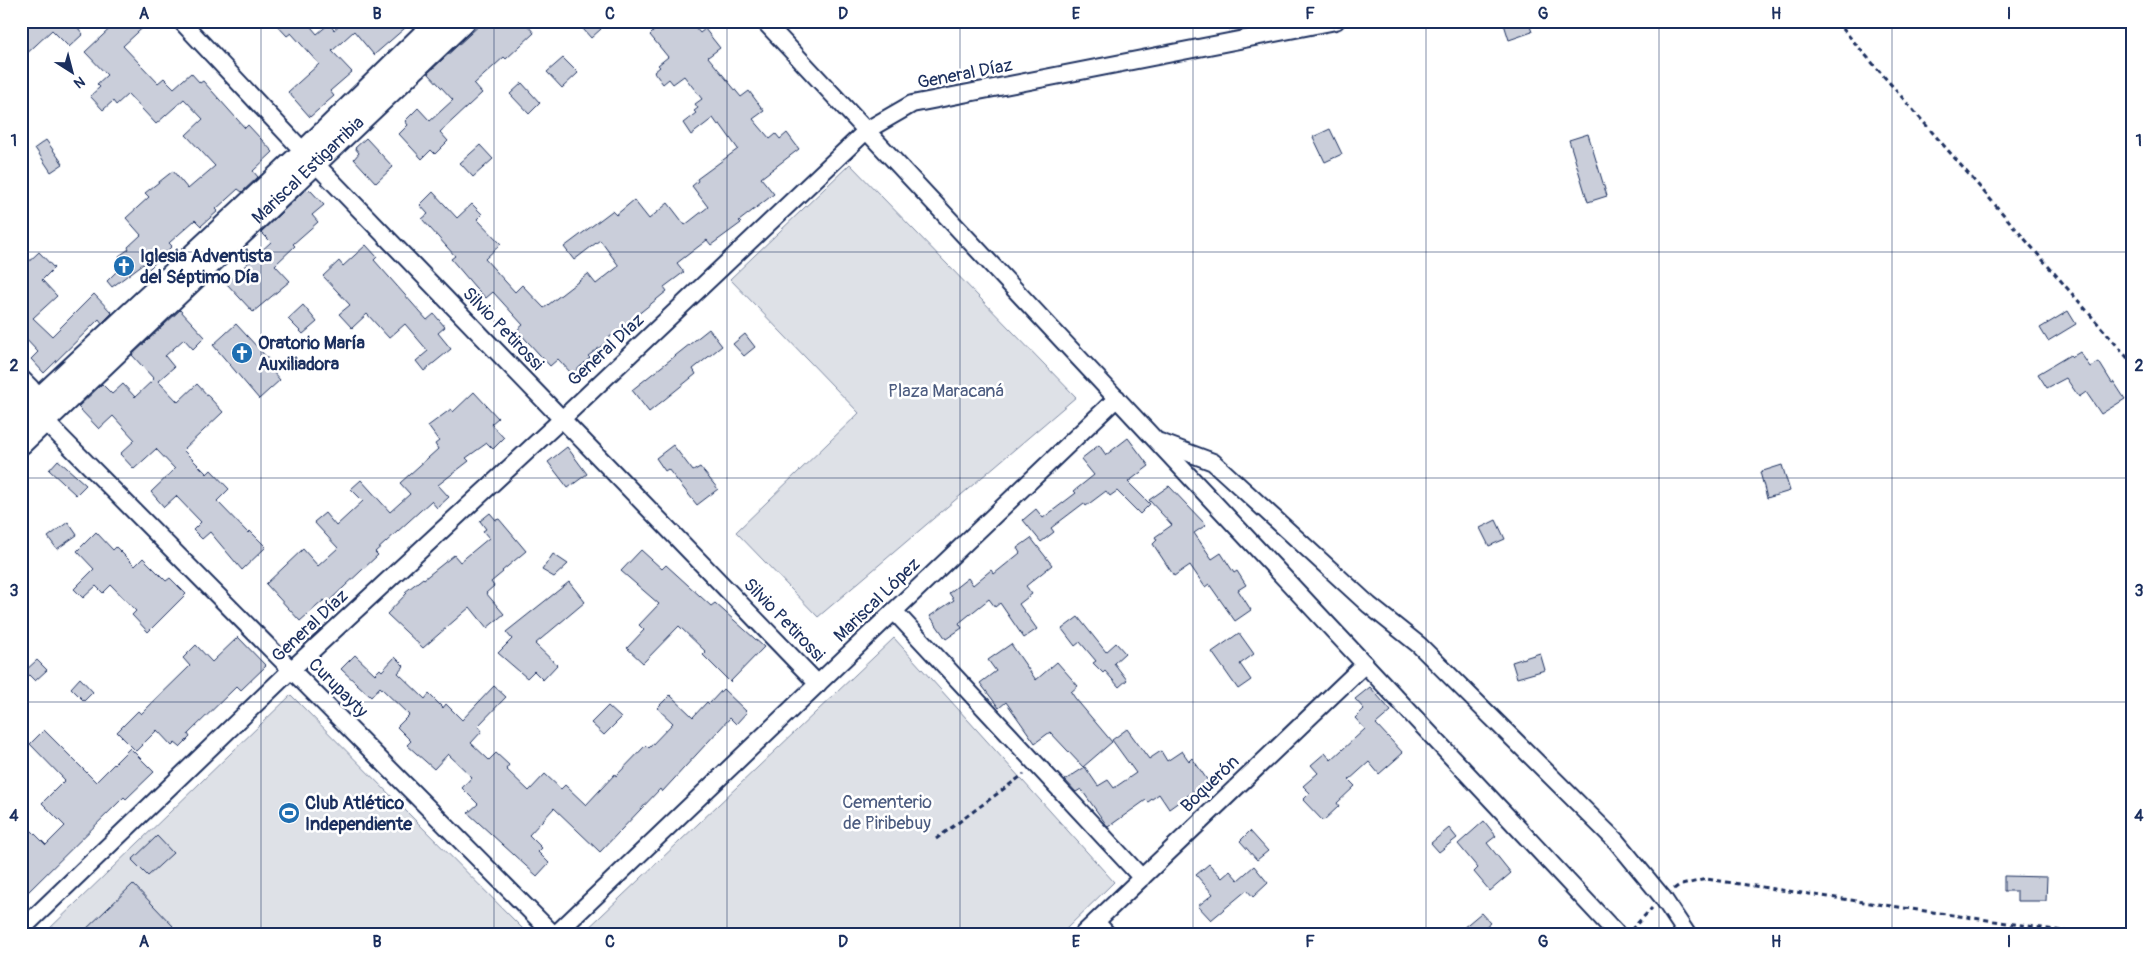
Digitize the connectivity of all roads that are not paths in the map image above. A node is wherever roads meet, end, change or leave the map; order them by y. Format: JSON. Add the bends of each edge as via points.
{"nodes":[{"id":1,"x":181,"y":21,"type":"edge"},
{"id":2,"x":438,"y":21,"type":"edge"},
{"id":3,"x":464,"y":21,"type":"edge"},
{"id":4,"x":764,"y":21,"type":"edge"},
{"id":5,"x":1336,"y":21,"type":"edge"},
{"id":6,"x":867,"y":130,"type":"junction"},
{"id":7,"x":309,"y":158,"type":"junction"},
{"id":8,"x":21,"y":378,"type":"edge"},
{"id":9,"x":1117,"y":398,"type":"junction"},
{"id":10,"x":29,"y":413,"type":"edge"},
{"id":11,"x":562,"y":419,"type":"junction"},
{"id":12,"x":1157,"y":440,"type":"junction"},
{"id":13,"x":21,"y":443,"type":"edge"},
{"id":14,"x":894,"y":611,"type":"junction"},
{"id":15,"x":1365,"y":664,"type":"junction"},
{"id":16,"x":291,"y":670,"type":"junction"},
{"id":17,"x":818,"y":684,"type":"junction"},
{"id":18,"x":1142,"y":878,"type":"junction"},
{"id":19,"x":1101,"y":928,"type":"edge"},
{"id":20,"x":22,"y":932,"type":"edge"},
{"id":21,"x":554,"y":934,"type":"edge"},
{"id":22,"x":1083,"y":934,"type":"edge"},
{"id":23,"x":1617,"y":934,"type":"edge"},
{"id":24,"x":1688,"y":934,"type":"edge"}],
"edges":[{"from":1,"to":7,"type":"street","name":"Silvio Petirossi"},
{"from":2,"to":7,"type":"street"},
{"from":3,"to":7,"type":"street","name":"Mariscal Estigarribia"},
{"from":4,"to":6,"type":"street"},
{"from":5,"to":6,"type":"street","name":"General Díaz","via":[[912,104]]},
{"from":6,"to":9,"type":"street"},
{"from":6,"to":11,"type":"street","name":"General Díaz"},
{"from":7,"to":10,"type":"street"},
{"from":7,"to":11,"type":"street","name":"Silvio Petirossi"},
{"from":8,"to":10,"type":"street","via":[[31,388]]},
{"from":9,"to":12,"type":"street"},
{"from":9,"to":14,"type":"street","name":"Mariscal López"},
{"from":10,"to":13,"type":"street"},
{"from":10,"to":16,"type":"street","name":"Curupayty"},
{"from":11,"to":16,"type":"street","name":"General Díaz"},
{"from":11,"to":17,"type":"street","name":"Silvio Petirossi"},
{"from":12,"to":15,"type":"street"},
{"from":12,"to":24,"type":"street","via":[[1213,462],[1369,605],[1419,645],[1616,841]]},
{"from":14,"to":17,"type":"street","name":"Mariscal López"},
{"from":14,"to":18,"type":"street"},
{"from":15,"to":18,"type":"street","name":"Boquerón"},
{"from":15,"to":23,"type":"street"},
{"from":16,"to":20,"type":"street","name":"General Díaz"},
{"from":16,"to":21,"type":"street","name":"Curupayty"},
{"from":17,"to":21,"type":"street","name":"Mariscal López"},
{"from":18,"to":19,"type":"street","name":"Boquerón"},
{"from":19,"to":22,"type":"street","name":"Boquerón"}]}
